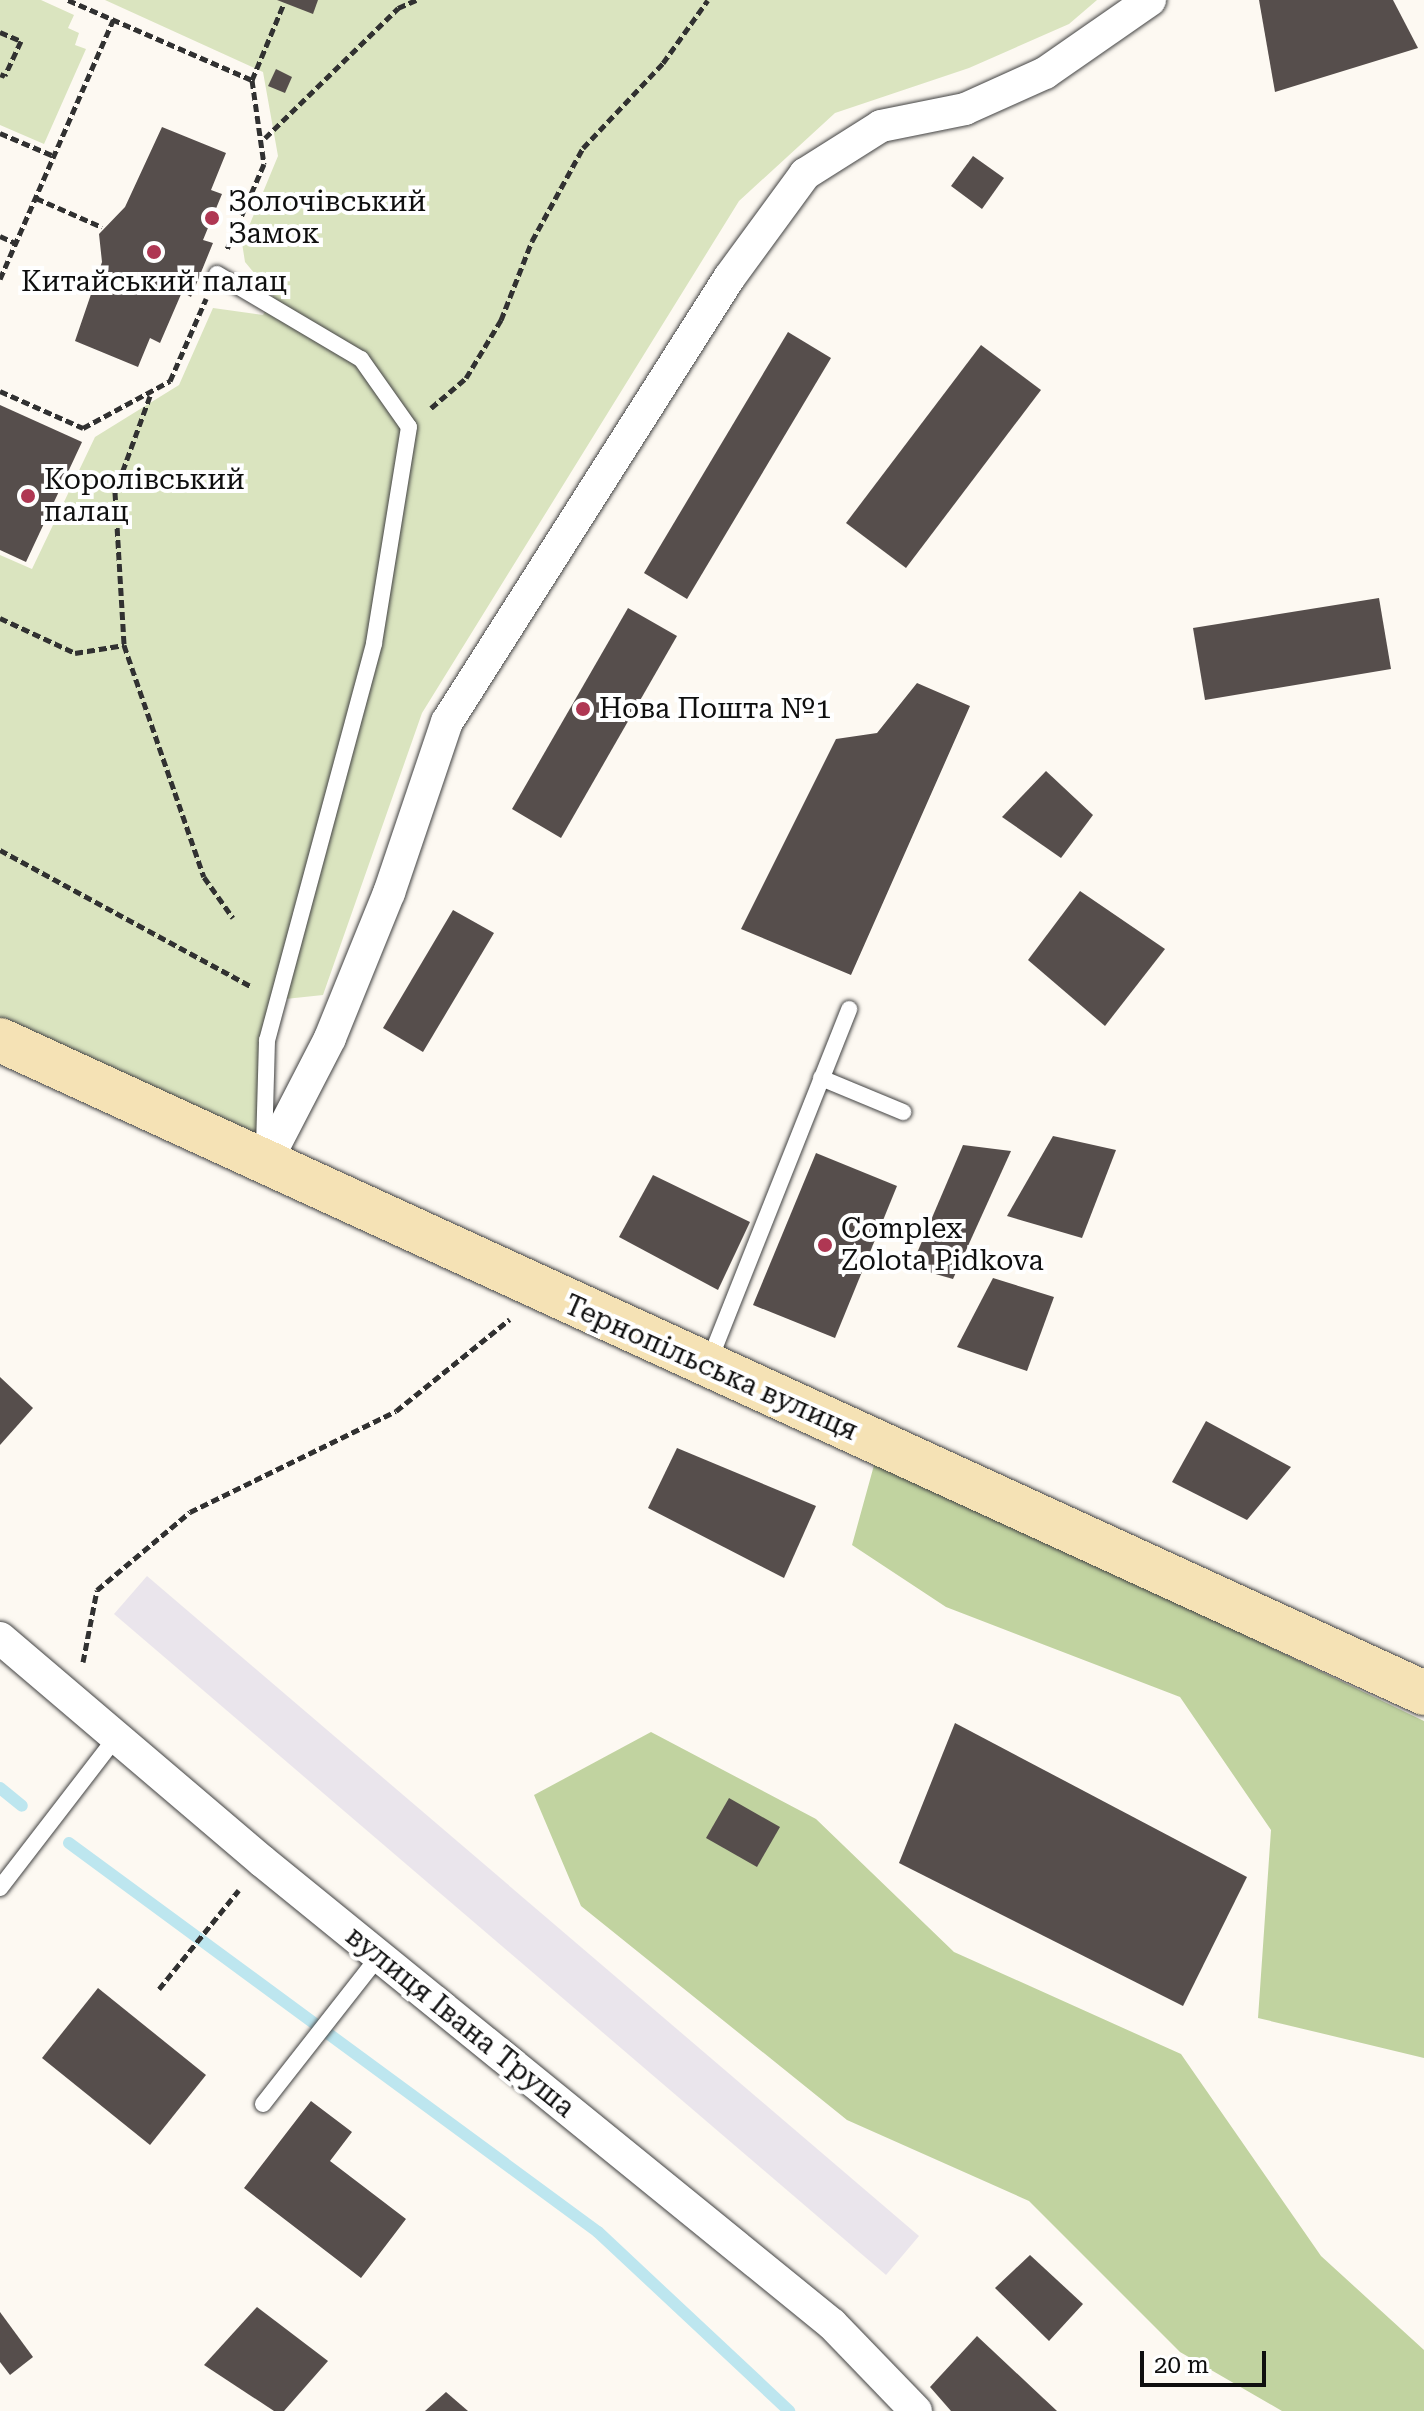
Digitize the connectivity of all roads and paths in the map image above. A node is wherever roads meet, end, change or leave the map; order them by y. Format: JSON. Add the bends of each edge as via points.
{"nodes":[{"id":1,"x":68,"y":0,"type":"edge"},
{"id":2,"x":416,"y":0,"type":"edge"},
{"id":3,"x":708,"y":0,"type":"edge"},
{"id":4,"x":1144,"y":2,"type":"edge"},
{"id":5,"x":284,"y":3,"type":"dead end"},
{"id":6,"x":113,"y":20,"type":"junction"},
{"id":7,"x":0,"y":32,"type":"edge"},
{"id":8,"x":0,"y":74,"type":"edge"},
{"id":9,"x":252,"y":80,"type":"junction"},
{"id":10,"x":0,"y":133,"type":"edge"},
{"id":11,"x":264,"y":139,"type":"junction"},
{"id":12,"x":54,"y":156,"type":"junction"},
{"id":13,"x":36,"y":198,"type":"junction"},
{"id":14,"x":102,"y":227,"type":"dead end"},
{"id":15,"x":0,"y":236,"type":"edge"},
{"id":16,"x":16,"y":243,"type":"junction"},
{"id":17,"x":217,"y":274,"type":"junction"},
{"id":18,"x":0,"y":279,"type":"edge"},
{"id":19,"x":0,"y":391,"type":"edge"},
{"id":20,"x":150,"y":395,"type":"junction"},
{"id":21,"x":409,"y":427,"type":"junction"},
{"id":22,"x":0,"y":618,"type":"edge"},
{"id":23,"x":124,"y":645,"type":"junction"},
{"id":24,"x":0,"y":850,"type":"edge"},
{"id":25,"x":233,"y":918,"type":"dead end"},
{"id":26,"x":276,"y":1000,"type":"junction"},
{"id":27,"x":849,"y":1009,"type":"dead end"},
{"id":28,"x":0,"y":1040,"type":"edge"},
{"id":29,"x":821,"y":1078,"type":"junction"},
{"id":30,"x":903,"y":1112,"type":"dead end"},
{"id":31,"x":264,"y":1166,"type":"junction"},
{"id":32,"x":509,"y":1320,"type":"dead end"},
{"id":33,"x":708,"y":1366,"type":"junction"},
{"id":34,"x":0,"y":1638,"type":"edge"},
{"id":35,"x":83,"y":1664,"type":"dead end"},
{"id":36,"x":1424,"y":1693,"type":"edge"},
{"id":37,"x":117,"y":1736,"type":"junction"},
{"id":38,"x":0,"y":1888,"type":"edge"},
{"id":39,"x":214,"y":1920,"type":"dead end"},
{"id":40,"x":379,"y":1956,"type":"junction"},
{"id":41,"x":159,"y":1989,"type":"dead end"},
{"id":42,"x":263,"y":2104,"type":"dead end"},
{"id":43,"x":916,"y":2411,"type":"edge"}],
"edges":[{"from":1,"to":6,"type":"path"},
{"from":2,"to":11,"type":"path","via":[[398,8]]},
{"from":3,"to":21,"type":"path","via":[[663,63],[583,148],[532,241],[501,320],[466,378]]},
{"from":4,"to":31,"type":"street","via":[[1045,73],[965,109],[881,126],[805,174],[729,278],[447,722],[389,893],[330,1038]]},
{"from":5,"to":9,"type":"path"},
{"from":6,"to":9,"type":"path"},
{"from":6,"to":12,"type":"path"},
{"from":7,"to":8,"type":"path","via":[[21,41],[5,76]]},
{"from":9,"to":11,"type":"path"},
{"from":10,"to":12,"type":"path"},
{"from":11,"to":17,"type":"path","via":[[264,164]]},
{"from":12,"to":13,"type":"path"},
{"from":13,"to":14,"type":"path"},
{"from":13,"to":16,"type":"path"},
{"from":15,"to":16,"type":"path"},
{"from":16,"to":18,"type":"path"},
{"from":17,"to":20,"type":"path","via":[[170,381]]},
{"from":17,"to":21,"type":"lane","via":[[361,359]]},
{"from":19,"to":20,"type":"path","via":[[83,428]]},
{"from":20,"to":23,"type":"path","via":[[115,492]]},
{"from":21,"to":26,"type":"lane","via":[[374,644]]},
{"from":22,"to":23,"type":"path","via":[[75,653]]},
{"from":23,"to":25,"type":"path","via":[[204,877]]},
{"from":24,"to":26,"type":"path"},
{"from":26,"to":31,"type":"lane","via":[[267,1040]]},
{"from":27,"to":29,"type":"lane"},
{"from":28,"to":31,"type":"street","name":"Тернопільська вулиця"},
{"from":29,"to":30,"type":"lane"},
{"from":29,"to":33,"type":"lane"},
{"from":31,"to":33,"type":"street","name":"Тернопільська вулиця"},
{"from":32,"to":35,"type":"path","via":[[396,1411],[190,1512],[97,1590]]},
{"from":33,"to":36,"type":"street","name":"Тернопільська вулиця"},
{"from":34,"to":37,"type":"street","name":"вулиця Івана Труша"},
{"from":37,"to":38,"type":"lane"},
{"from":37,"to":40,"type":"street","name":"вулиця Івана Труша"},
{"from":39,"to":41,"type":"path"},
{"from":40,"to":42,"type":"lane"},
{"from":40,"to":43,"type":"street","name":"вулиця Івана Труша","via":[[832,2324]]}]}
